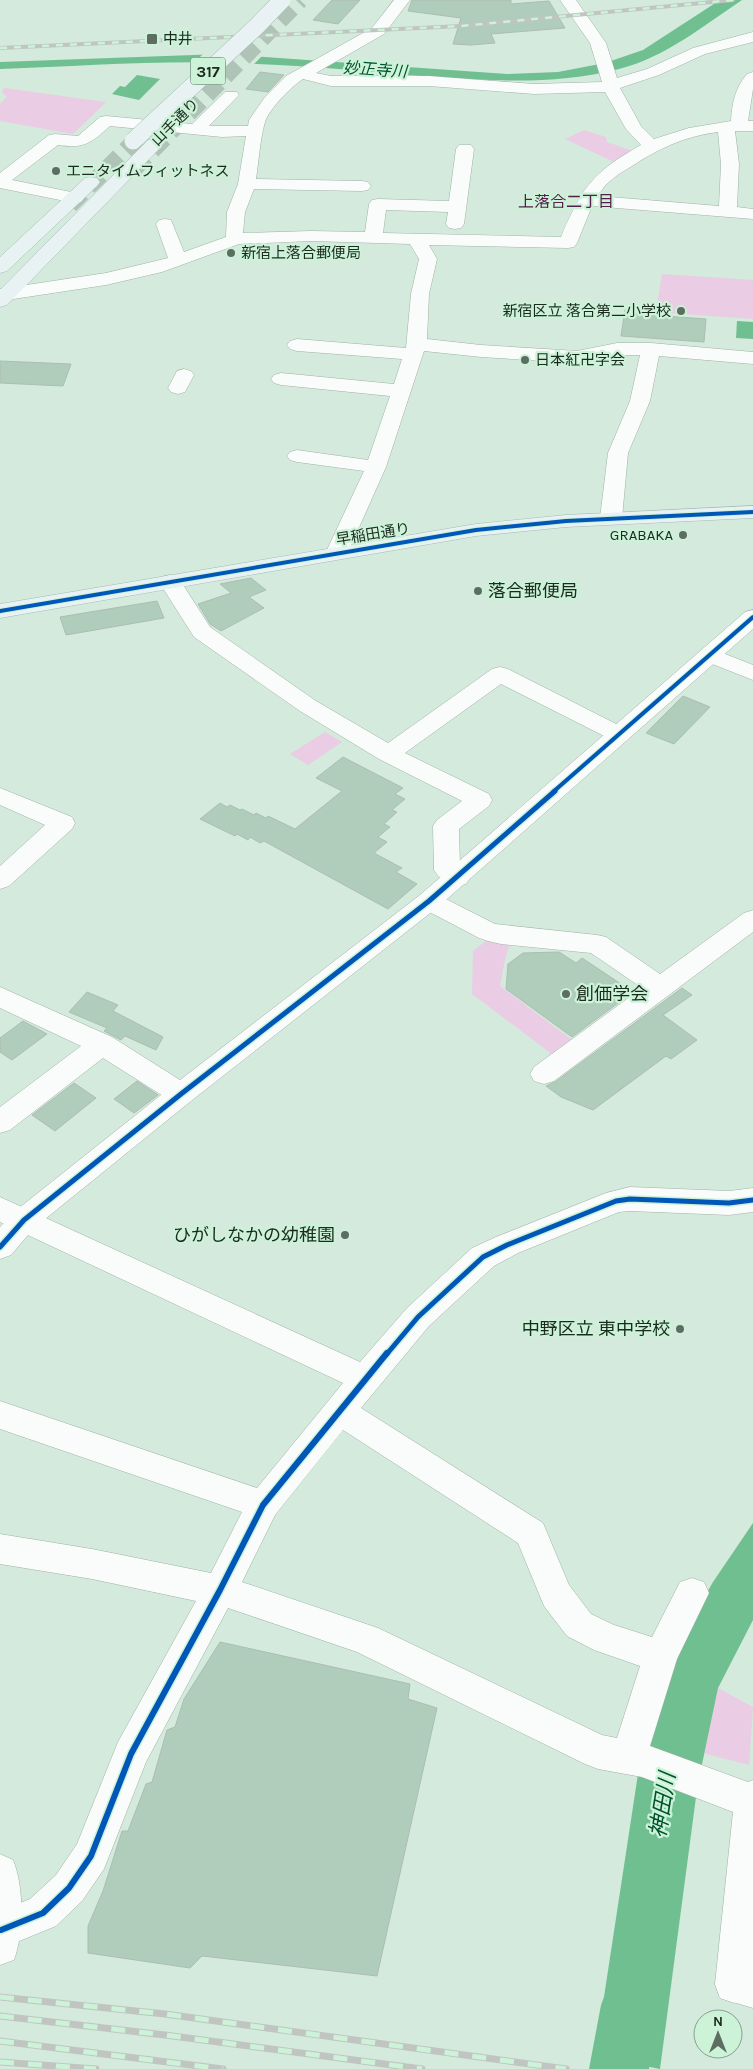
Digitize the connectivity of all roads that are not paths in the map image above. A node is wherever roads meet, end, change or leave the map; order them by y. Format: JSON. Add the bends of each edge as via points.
{"nodes":[{"id":1,"x":282,"y":0,"type":"edge"},
{"id":2,"x":298,"y":0,"type":"edge"},
{"id":3,"x":402,"y":0,"type":"edge"},
{"id":4,"x":568,"y":0,"type":"edge"},
{"id":5,"x":753,"y":37,"type":"edge"},
{"id":6,"x":314,"y":68,"type":"junction"},
{"id":7,"x":609,"y":77,"type":"junction"},
{"id":8,"x":753,"y":77,"type":"edge"},
{"id":9,"x":231,"y":95,"type":"dead end"},
{"id":10,"x":739,"y":126,"type":"edge"},
{"id":11,"x":195,"y":130,"type":"junction"},
{"id":12,"x":256,"y":132,"type":"junction"},
{"id":13,"x":652,"y":146,"type":"junction"},
{"id":14,"x":465,"y":149,"type":"dead end"},
{"id":15,"x":121,"y":154,"type":"dead end"},
{"id":16,"x":102,"y":172,"type":"dead end"},
{"id":17,"x":0,"y":182,"type":"edge"},
{"id":18,"x":247,"y":184,"type":"junction"},
{"id":19,"x":362,"y":186,"type":"dead end"},
{"id":20,"x":75,"y":198,"type":"junction"},
{"id":21,"x":587,"y":200,"type":"junction"},
{"id":22,"x":96,"y":203,"type":"junction"},
{"id":23,"x":457,"y":207,"type":"junction"},
{"id":24,"x":728,"y":212,"type":"junction"},
{"id":25,"x":753,"y":214,"type":"edge"},
{"id":26,"x":165,"y":224,"type":"dead end"},
{"id":27,"x":372,"y":237,"type":"junction"},
{"id":28,"x":416,"y":238,"type":"junction"},
{"id":29,"x":237,"y":239,"type":"junction"},
{"id":30,"x":452,"y":239,"type":"junction"},
{"id":31,"x":178,"y":261,"type":"junction"},
{"id":32,"x":0,"y":267,"type":"edge"},
{"id":33,"x":2,"y":297,"type":"edge"},
{"id":34,"x":297,"y":346,"type":"dead end"},
{"id":35,"x":415,"y":349,"type":"junction"},
{"id":36,"x":651,"y":349,"type":"junction"},
{"id":37,"x":753,"y":358,"type":"edge"},
{"id":38,"x":281,"y":379,"type":"dead end"},
{"id":39,"x":401,"y":391,"type":"junction"},
{"id":40,"x":297,"y":456,"type":"dead end"},
{"id":41,"x":376,"y":466,"type":"junction"},
{"id":42,"x":753,"y":512,"type":"edge"},
{"id":43,"x":611,"y":518,"type":"junction"},
{"id":44,"x":337,"y":552,"type":"junction"},
{"id":45,"x":170,"y":582,"type":"junction"},
{"id":46,"x":0,"y":611,"type":"edge"},
{"id":47,"x":753,"y":617,"type":"edge"},
{"id":48,"x":710,"y":655,"type":"junction"},
{"id":49,"x":753,"y":673,"type":"edge"},
{"id":50,"x":618,"y":734,"type":"junction"},
{"id":51,"x":388,"y":754,"type":"junction"},
{"id":52,"x":0,"y":796,"type":"edge"},
{"id":53,"x":457,"y":878,"type":"junction"},
{"id":54,"x":0,"y":880,"type":"edge"},
{"id":55,"x":429,"y":901,"type":"junction"},
{"id":56,"x":753,"y":919,"type":"edge"},
{"id":57,"x":660,"y":988,"type":"junction"},
{"id":58,"x":0,"y":998,"type":"edge"},
{"id":59,"x":102,"y":1044,"type":"junction"},
{"id":60,"x":544,"y":1074,"type":"dead end"},
{"id":61,"x":181,"y":1094,"type":"junction"},
{"id":62,"x":0,"y":1122,"type":"edge"},
{"id":63,"x":753,"y":1200,"type":"edge"},
{"id":64,"x":12,"y":1215,"type":"edge"},
{"id":65,"x":0,"y":1247,"type":"edge"},
{"id":66,"x":365,"y":1379,"type":"junction"},
{"id":67,"x":339,"y":1411,"type":"junction"},
{"id":68,"x":0,"y":1414,"type":"edge"},
{"id":69,"x":263,"y":1505,"type":"junction"},
{"id":70,"x":0,"y":1549,"type":"edge"},
{"id":71,"x":220,"y":1590,"type":"junction"},
{"id":72,"x":692,"y":1593,"type":"dead end"},
{"id":73,"x":661,"y":1656,"type":"junction"},
{"id":74,"x":635,"y":1759,"type":"junction"},
{"id":75,"x":753,"y":1801,"type":"edge"},
{"id":76,"x":0,"y":1873,"type":"edge"},
{"id":77,"x":1,"y":1938,"type":"edge"},
{"id":78,"x":744,"y":1987,"type":"edge"}],
"edges":[{"from":1,"to":15,"type":"main road","name":"山手通り","number":"317","bridge":true},
{"from":2,"to":22,"type":"main road","name":"山手通り","number":"317"},
{"from":3,"to":6,"type":"street","via":[[378,31]]},
{"from":4,"to":7,"type":"street","via":[[598,43]]},
{"from":5,"to":7,"type":"street","via":[[699,51],[653,72]]},
{"from":6,"to":7,"type":"street","via":[[331,81],[429,81],[534,89]]},
{"from":6,"to":12,"type":"street","via":[[287,82],[257,120]]},
{"from":7,"to":13,"type":"street","via":[[614,94],[634,129]]},
{"from":8,"to":10,"type":"street","via":[[740,101]]},
{"from":9,"to":11,"type":"street"},
{"from":10,"to":13,"type":"street","via":[[704,129]]},
{"from":10,"to":24,"type":"street","via":[[730,164]]},
{"from":11,"to":12,"type":"street"},
{"from":11,"to":17,"type":"street","via":[[106,121],[84,141],[76,143],[55,139]]},
{"from":12,"to":18,"type":"street"},
{"from":13,"to":21,"type":"street","via":[[601,178]]},
{"from":14,"to":23,"type":"street"},
{"from":16,"to":20,"type":"main road"},
{"from":17,"to":20,"type":"street"},
{"from":18,"to":19,"type":"street"},
{"from":18,"to":29,"type":"street","via":[[235,219],[234,235]]},
{"from":20,"to":22,"type":"main road"},
{"from":20,"to":32,"type":"main road"},
{"from":21,"to":24,"type":"street"},
{"from":21,"to":30,"type":"street","via":[[568,243]]},
{"from":22,"to":33,"type":"main road","name":"山手通り","number":"317"},
{"from":23,"to":27,"type":"street","via":[[378,204]]},
{"from":23,"to":30,"type":"street"},
{"from":24,"to":25,"type":"street"},
{"from":26,"to":31,"type":"street"},
{"from":27,"to":28,"type":"street"},
{"from":27,"to":29,"type":"street"},
{"from":28,"to":30,"type":"street"},
{"from":28,"to":35,"type":"street","via":[[428,259],[420,294]]},
{"from":29,"to":31,"type":"street"},
{"from":31,"to":33,"type":"street","via":[[106,279]]},
{"from":34,"to":35,"type":"street"},
{"from":35,"to":36,"type":"street","via":[[577,356],[617,349]]},
{"from":35,"to":39,"type":"street"},
{"from":36,"to":37,"type":"street"},
{"from":36,"to":43,"type":"street","via":[[640,401],[618,453]]},
{"from":38,"to":39,"type":"street"},
{"from":39,"to":41,"type":"street"},
{"from":40,"to":41,"type":"street"},
{"from":41,"to":44,"type":"street"},
{"from":42,"to":43,"type":"main road","name":"早稲田通り"},
{"from":43,"to":44,"type":"main road","name":"早稲田通り","via":[[476,530]]},
{"from":44,"to":45,"type":"main road","name":"早稲田通り"},
{"from":45,"to":46,"type":"main road","name":"早稲田通り"},
{"from":45,"to":51,"type":"street","via":[[202,632],[308,706]]},
{"from":47,"to":48,"type":"street"},
{"from":48,"to":49,"type":"street"},
{"from":48,"to":50,"type":"street"},
{"from":50,"to":51,"type":"street","via":[[500,674]]},
{"from":50,"to":53,"type":"street"},
{"from":51,"to":53,"type":"street","via":[[480,800],[446,826],[447,870]]},
{"from":52,"to":54,"type":"street","via":[[64,823]]},
{"from":53,"to":55,"type":"street"},
{"from":55,"to":57,"type":"street","via":[[488,932],[597,944]]},
{"from":55,"to":61,"type":"street"},
{"from":56,"to":57,"type":"street"},
{"from":57,"to":60,"type":"street"},
{"from":58,"to":59,"type":"street"},
{"from":59,"to":61,"type":"street"},
{"from":59,"to":62,"type":"street"},
{"from":61,"to":64,"type":"street"},
{"from":63,"to":66,"type":"street","via":[[729,1203],[616,1201],[507,1245],[483,1257],[418,1317]]},
{"from":64,"to":65,"type":"street"},
{"from":64,"to":66,"type":"street"},
{"from":66,"to":67,"type":"street"},
{"from":67,"to":69,"type":"street"},
{"from":67,"to":73,"type":"street","via":[[531,1533],[556,1595],[579,1625],[606,1639]]},
{"from":68,"to":69,"type":"street"},
{"from":69,"to":71,"type":"street"},
{"from":70,"to":71,"type":"street"},
{"from":71,"to":74,"type":"street","via":[[366,1639],[598,1752]]},
{"from":71,"to":77,"type":"street","via":[[130,1754],[91,1856],[69,1888],[43,1913]]},
{"from":72,"to":73,"type":"street"},
{"from":73,"to":74,"type":"street","via":[[641,1714]]},
{"from":74,"to":75,"type":"street"},
{"from":75,"to":78,"type":"street"},
{"from":76,"to":77,"type":"street"}]}
